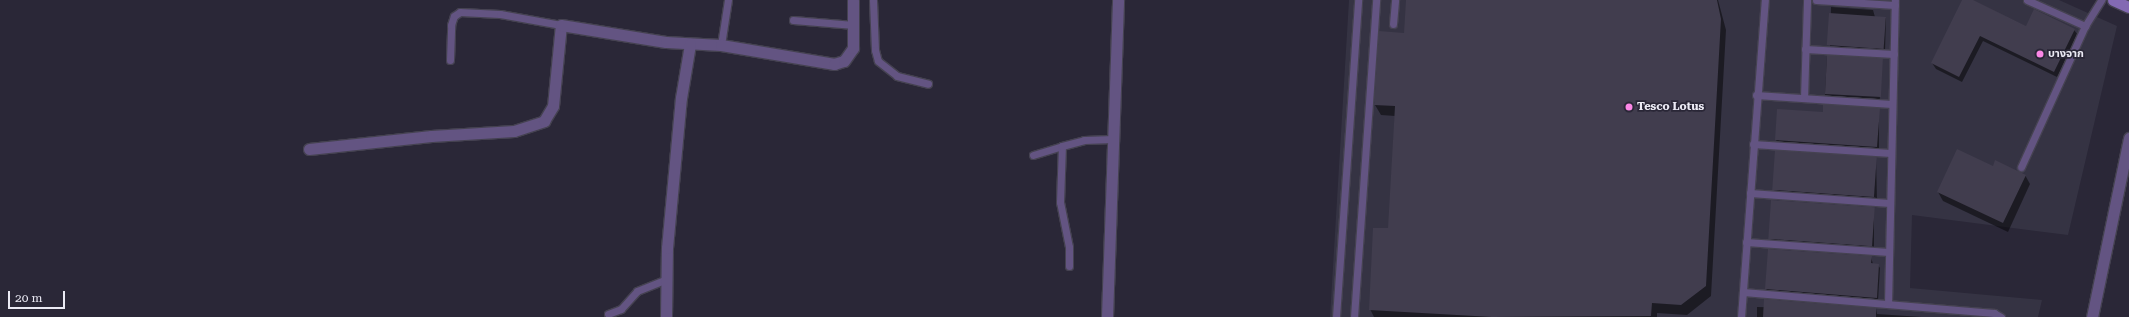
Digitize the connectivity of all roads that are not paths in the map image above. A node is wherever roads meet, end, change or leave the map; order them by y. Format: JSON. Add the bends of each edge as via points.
{"nodes":[{"id":1,"x":728,"y":0,"type":"edge"},
{"id":2,"x":853,"y":0,"type":"edge"},
{"id":3,"x":872,"y":0,"type":"edge"},
{"id":4,"x":1118,"y":0,"type":"edge"},
{"id":5,"x":1358,"y":0,"type":"edge"},
{"id":6,"x":1376,"y":0,"type":"edge"},
{"id":7,"x":1395,"y":0,"type":"edge"},
{"id":8,"x":1765,"y":0,"type":"edge"},
{"id":9,"x":1807,"y":0,"type":"edge"},
{"id":10,"x":1816,"y":0,"type":"edge"},
{"id":11,"x":2027,"y":0,"type":"edge"},
{"id":12,"x":2101,"y":0,"type":"edge"},
{"id":13,"x":2113,"y":0,"type":"edge"},
{"id":14,"x":1895,"y":2,"type":"edge"},
{"id":15,"x":2129,"y":8,"type":"edge"},
{"id":16,"x":793,"y":20,"type":"dead end"},
{"id":17,"x":1393,"y":24,"type":"dead end"},
{"id":18,"x":561,"y":25,"type":"junction"},
{"id":19,"x":854,"y":25,"type":"junction"},
{"id":20,"x":2085,"y":26,"type":"junction"},
{"id":21,"x":690,"y":44,"type":"junction"},
{"id":22,"x":721,"y":45,"type":"junction"},
{"id":23,"x":1805,"y":49,"type":"junction"},
{"id":24,"x":1894,"y":54,"type":"junction"},
{"id":25,"x":450,"y":60,"type":"dead end"},
{"id":26,"x":928,"y":84,"type":"dead end"},
{"id":27,"x":1756,"y":95,"type":"junction"},
{"id":28,"x":1804,"y":98,"type":"junction"},
{"id":29,"x":1892,"y":104,"type":"junction"},
{"id":30,"x":2129,"y":138,"type":"edge"},
{"id":31,"x":1114,"y":139,"type":"junction"},
{"id":32,"x":1753,"y":144,"type":"junction"},
{"id":33,"x":1062,"y":146,"type":"junction"},
{"id":34,"x":309,"y":149,"type":"dead end"},
{"id":35,"x":1891,"y":152,"type":"junction"},
{"id":36,"x":1033,"y":155,"type":"dead end"},
{"id":37,"x":2021,"y":167,"type":"dead end"},
{"id":38,"x":1750,"y":193,"type":"junction"},
{"id":39,"x":1890,"y":203,"type":"junction"},
{"id":40,"x":1746,"y":242,"type":"junction"},
{"id":41,"x":1889,"y":252,"type":"junction"},
{"id":42,"x":1069,"y":266,"type":"dead end"},
{"id":43,"x":666,"y":279,"type":"junction"},
{"id":44,"x":1743,"y":292,"type":"junction"},
{"id":45,"x":1888,"y":304,"type":"junction"},
{"id":46,"x":608,"y":314,"type":"dead end"},
{"id":47,"x":666,"y":317,"type":"edge"},
{"id":48,"x":1107,"y":317,"type":"edge"},
{"id":49,"x":1336,"y":317,"type":"edge"},
{"id":50,"x":1354,"y":317,"type":"edge"},
{"id":51,"x":1741,"y":317,"type":"edge"},
{"id":52,"x":2001,"y":317,"type":"edge"},
{"id":53,"x":2092,"y":317,"type":"edge"}],
"edges":[{"from":1,"to":22,"type":"lane"},
{"from":2,"to":19,"type":"street"},
{"from":3,"to":26,"type":"lane","via":[[878,61],[897,76]]},
{"from":4,"to":31,"type":"street"},
{"from":5,"to":49,"type":"lane"},
{"from":6,"to":50,"type":"lane"},
{"from":7,"to":17,"type":"lane"},
{"from":8,"to":27,"type":"lane"},
{"from":9,"to":23,"type":"lane"},
{"from":10,"to":14,"type":"lane"},
{"from":11,"to":20,"type":"lane"},
{"from":12,"to":20,"type":"lane"},
{"from":13,"to":15,"type":"main road"},
{"from":14,"to":24,"type":"lane"},
{"from":16,"to":19,"type":"lane"},
{"from":18,"to":21,"type":"street"},
{"from":18,"to":25,"type":"lane","via":[[500,14],[460,12],[454,16],[451,25]]},
{"from":18,"to":34,"type":"street","via":[[553,106],[544,121],[514,131],[431,136]]},
{"from":19,"to":22,"type":"street","via":[[850,54],[844,61],[834,64]]},
{"from":20,"to":37,"type":"lane"},
{"from":21,"to":22,"type":"street"},
{"from":21,"to":43,"type":"street","via":[[681,98]]},
{"from":23,"to":24,"type":"lane"},
{"from":23,"to":28,"type":"lane"},
{"from":24,"to":29,"type":"lane"},
{"from":27,"to":28,"type":"lane"},
{"from":27,"to":32,"type":"lane"},
{"from":28,"to":29,"type":"lane"},
{"from":29,"to":35,"type":"lane"},
{"from":30,"to":53,"type":"street"},
{"from":31,"to":33,"type":"lane","via":[[1084,140]]},
{"from":31,"to":48,"type":"street"},
{"from":32,"to":35,"type":"lane"},
{"from":32,"to":38,"type":"lane"},
{"from":33,"to":36,"type":"lane"},
{"from":33,"to":42,"type":"lane","via":[[1060,196],[1069,247]]},
{"from":35,"to":39,"type":"lane"},
{"from":38,"to":39,"type":"lane"},
{"from":38,"to":40,"type":"lane"},
{"from":39,"to":41,"type":"lane"},
{"from":40,"to":41,"type":"lane"},
{"from":40,"to":44,"type":"lane"},
{"from":41,"to":45,"type":"lane"},
{"from":43,"to":46,"type":"lane","via":[[637,291],[621,309]]},
{"from":43,"to":47,"type":"street"},
{"from":44,"to":45,"type":"lane"},
{"from":44,"to":51,"type":"lane"},
{"from":45,"to":52,"type":"lane","via":[[1994,313]]}]}
